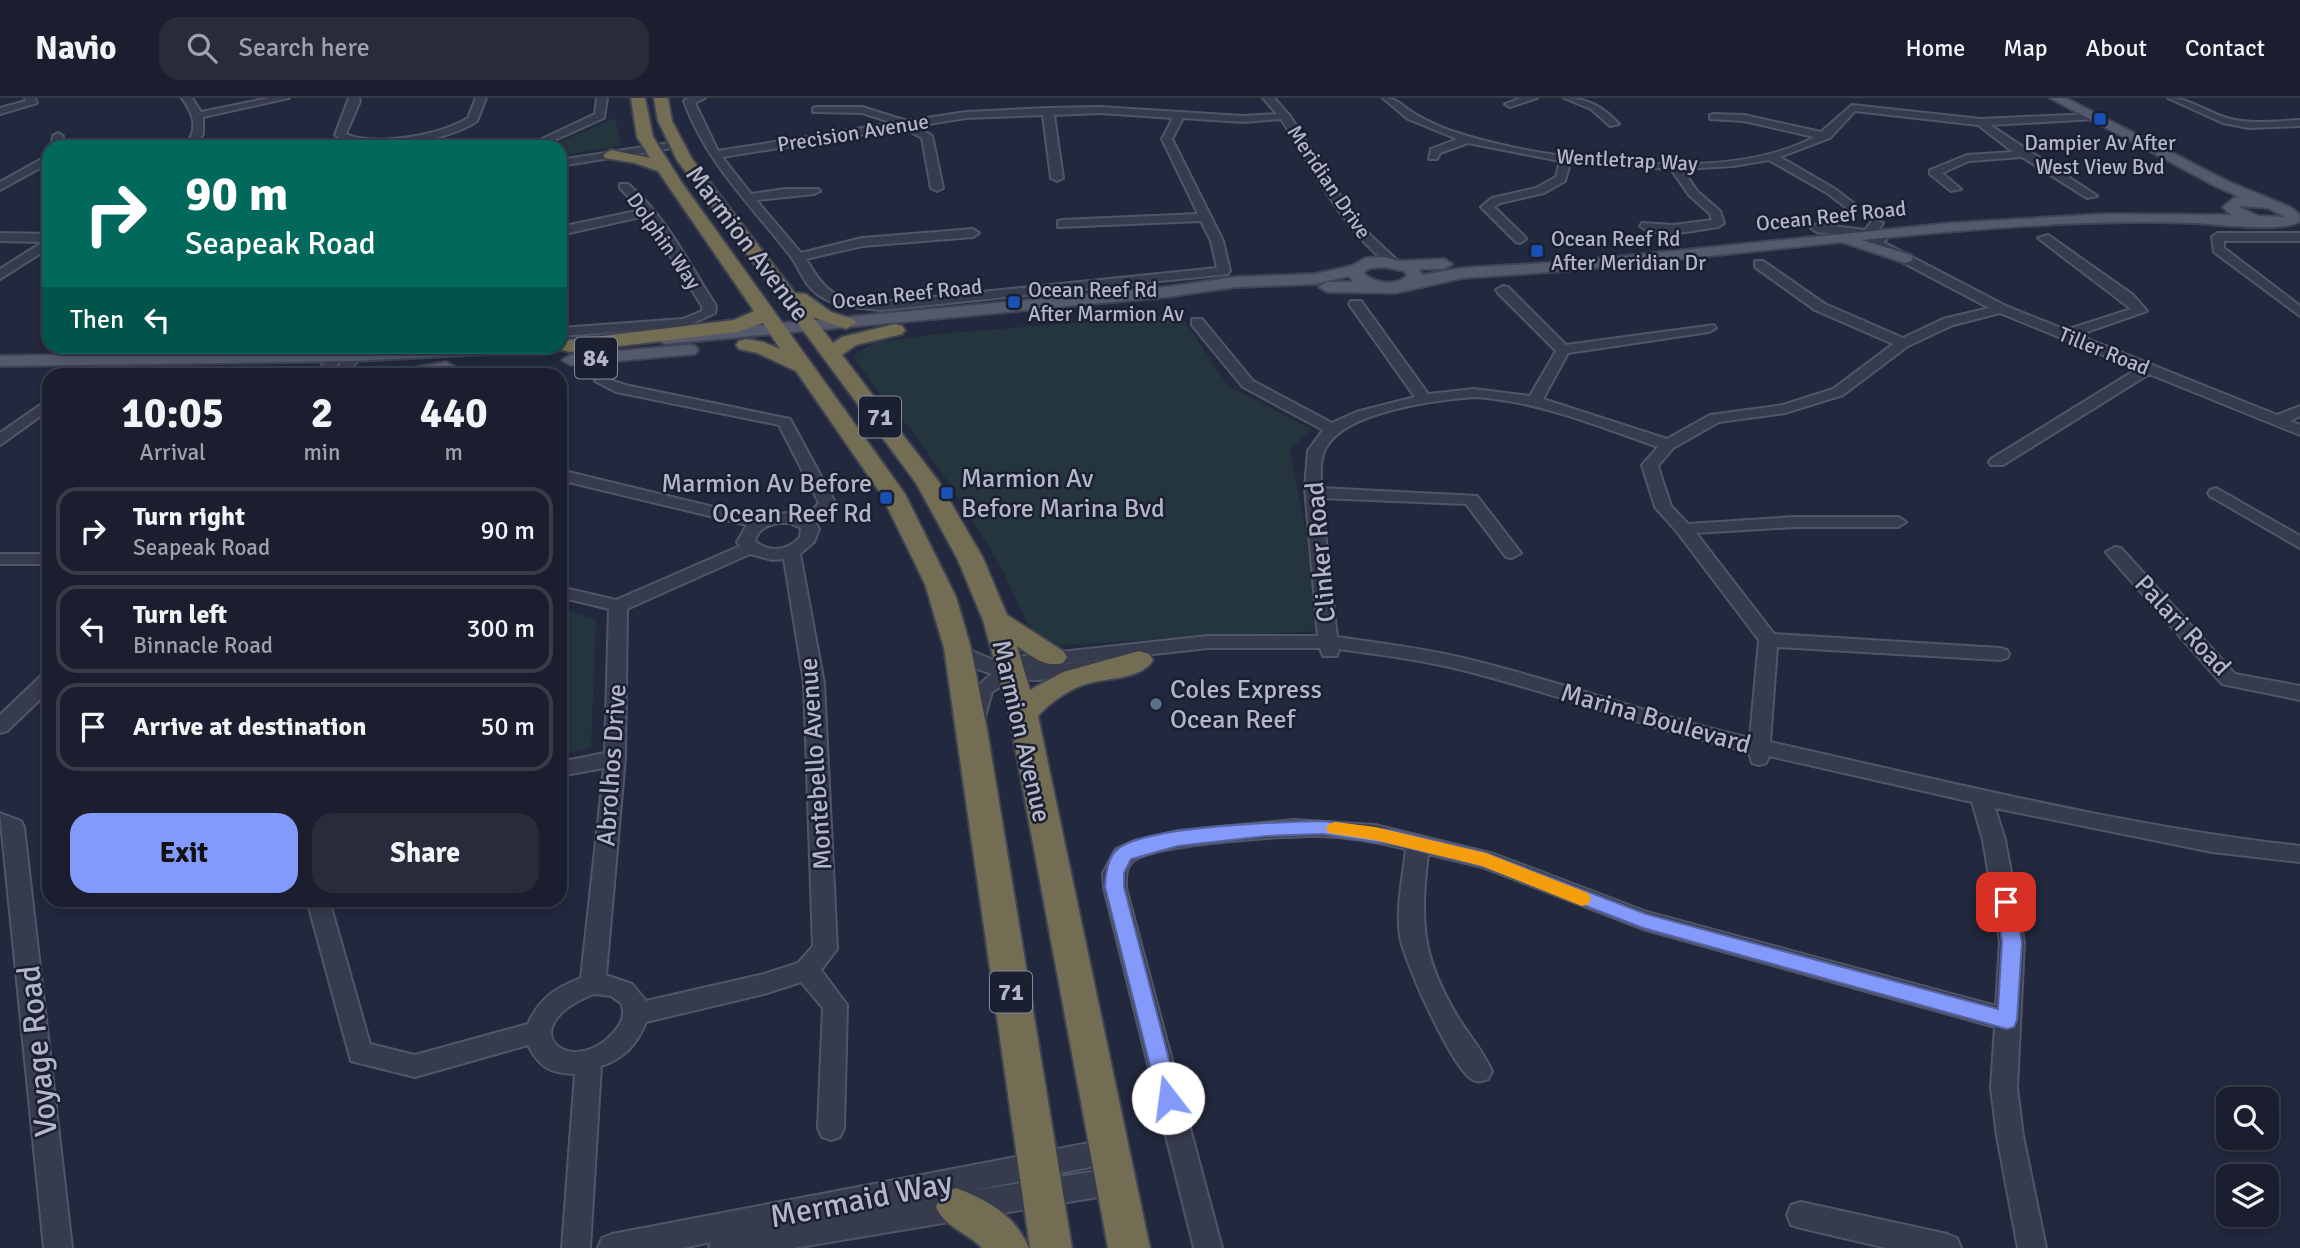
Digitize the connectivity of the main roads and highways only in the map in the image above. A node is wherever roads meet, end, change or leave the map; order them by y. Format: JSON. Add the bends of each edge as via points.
{"nodes":[{"id":1,"x":638,"y":98,"type":"edge"},
{"id":2,"x":661,"y":98,"type":"edge"},
{"id":3,"x":2049,"y":98,"type":"edge"},
{"id":4,"x":2056,"y":98,"type":"edge"},
{"id":5,"x":2088,"y":117,"type":"junction"},
{"id":6,"x":611,"y":155,"type":"road end"},
{"id":7,"x":664,"y":168,"type":"junction"},
{"id":8,"x":2231,"y":205,"type":"junction"},
{"id":9,"x":2272,"y":205,"type":"junction"},
{"id":10,"x":2300,"y":210,"type":"edge"},
{"id":11,"x":2260,"y":221,"type":"junction"},
{"id":12,"x":2294,"y":221,"type":"edge"},
{"id":13,"x":1956,"y":227,"type":"junction"},
{"id":14,"x":1874,"y":229,"type":"junction"},
{"id":15,"x":1838,"y":239,"type":"junction"},
{"id":16,"x":757,"y":255,"type":"junction"},
{"id":17,"x":1398,"y":264,"type":"junction"},
{"id":18,"x":1358,"y":268,"type":"junction"},
{"id":19,"x":1408,"y":284,"type":"junction"},
{"id":20,"x":1376,"y":286,"type":"junction"},
{"id":21,"x":764,"y":311,"type":"junction"},
{"id":22,"x":846,"y":323,"type":"junction"},
{"id":23,"x":895,"y":330,"type":"joint"},
{"id":24,"x":781,"y":335,"type":"junction"},
{"id":25,"x":567,"y":339,"type":"edge"},
{"id":26,"x":567,"y":339,"type":"edge"},
{"id":27,"x":819,"y":339,"type":"junction"},
{"id":28,"x":746,"y":345,"type":"junction"},
{"id":29,"x":443,"y":354,"type":"edge"},
{"id":30,"x":0,"y":361,"type":"edge"},
{"id":31,"x":337,"y":367,"type":"edge"},
{"id":32,"x":446,"y":367,"type":"junction"},
{"id":33,"x":307,"y":368,"type":"edge"},
{"id":34,"x":441,"y":368,"type":"edge"},
{"id":35,"x":805,"y":368,"type":"junction"},
{"id":36,"x":0,"y":376,"type":"edge"},
{"id":37,"x":42,"y":376,"type":"edge"},
{"id":38,"x":996,"y":620,"type":"junction"},
{"id":39,"x":1053,"y":657,"type":"road end"},
{"id":40,"x":1139,"y":660,"type":"road end"},
{"id":41,"x":1023,"y":714,"type":"junction"},
{"id":42,"x":956,"y":1207,"type":"road end"},
{"id":43,"x":1009,"y":1248,"type":"edge"},
{"id":44,"x":1051,"y":1248,"type":"edge"},
{"id":45,"x":1129,"y":1248,"type":"edge"}],
"edges":[{"from":1,"to":7,"type":"highway","name":"Marmion Avenue","number":"71","via":[[645,137]]},
{"from":2,"to":16,"type":"highway","name":"Marmion Avenue","number":"71","via":[[674,143]]},
{"from":3,"to":5,"type":"main road"},
{"from":4,"to":5,"type":"main road"},
{"from":5,"to":8,"type":"main road","via":[[2212,184]]},
{"from":5,"to":9,"type":"main road"},
{"from":6,"to":7,"type":"highway"},
{"from":7,"to":21,"type":"highway","name":"Marmion Avenue","number":"71"},
{"from":8,"to":9,"type":"main road","name":"Ocean Reef Road"},
{"from":8,"to":11,"type":"main road","via":[[2236,213]]},
{"from":8,"to":14,"type":"main road","name":"Ocean Reef Road","via":[[2194,212],[2013,212]]},
{"from":9,"to":10,"type":"main road"},
{"from":9,"to":12,"type":"main road"},
{"from":11,"to":12,"type":"main road","name":"Ocean Reef Road"},
{"from":11,"to":13,"type":"main road","name":"Ocean Reef Road","via":[[2037,221]]},
{"from":13,"to":14,"type":"main road","name":"Ocean Reef Road"},
{"from":13,"to":15,"type":"main road","via":[[1908,239],[1903,255]]},
{"from":14,"to":15,"type":"main road","name":"Ocean Reef Road"},
{"from":14,"to":17,"type":"main road","name":"Ocean Reef Road","via":[[1816,228],[1465,263]]},
{"from":15,"to":19,"type":"main road","name":"Ocean Reef Road","via":[[1547,268],[1460,272]]},
{"from":16,"to":22,"type":"highway","via":[[776,265],[811,309]]},
{"from":16,"to":27,"type":"highway","name":"Marmion Avenue","number":"71"},
{"from":17,"to":18,"type":"main road","name":"Ocean Reef Road","via":[[1375,262]]},
{"from":17,"to":19,"type":"main road","via":[[1410,268],[1415,277]]},
{"from":18,"to":20,"type":"main road","via":[[1357,277]]},
{"from":18,"to":22,"type":"main road","name":"Ocean Reef Road","via":[[1303,280],[1236,282]]},
{"from":19,"to":20,"type":"main road","name":"Ocean Reef Road"},
{"from":20,"to":23,"type":"main road","name":"Ocean Reef Road","via":[[1307,288]]},
{"from":21,"to":24,"type":"highway","name":"Marmion Avenue","number":"71"},
{"from":21,"to":25,"type":"highway","via":[[759,318],[737,326]]},
{"from":22,"to":27,"type":"main road","name":"Ocean Reef Road"},
{"from":23,"to":27,"type":"highway","via":[[849,341]]},
{"from":24,"to":26,"type":"main road","name":"Ocean Reef Road","number":"84"},
{"from":24,"to":27,"type":"main road","name":"Ocean Reef Road"},
{"from":24,"to":28,"type":"main road","name":"Ocean Reef Road","number":"84"},
{"from":24,"to":35,"type":"highway","name":"Marmion Avenue","number":"71"},
{"from":27,"to":38,"type":"highway","name":"Marmion Avenue","number":"71","via":[[927,482],[970,558]]},
{"from":28,"to":32,"type":"main road","name":"Ocean Reef Road","number":"84"},
{"from":28,"to":35,"type":"highway"},
{"from":29,"to":31,"type":"main road","name":"Ocean Reef Road","number":"84"},
{"from":30,"to":31,"type":"main road","name":"Ocean Reef Road","number":"84"},
{"from":31,"to":32,"type":"main road","name":"Ocean Reef Road","number":"84"},
{"from":31,"to":33,"type":"main road","name":"Ocean Reef Road","number":"84"},
{"from":32,"to":34,"type":"main road"},
{"from":35,"to":44,"type":"highway","name":"Marmion Avenue","number":"71","via":[[912,528],[943,598],[958,651]]},
{"from":36,"to":37,"type":"main road"},
{"from":38,"to":39,"type":"highway"},
{"from":38,"to":41,"type":"highway","name":"Marmion Avenue","number":"71"},
{"from":40,"to":41,"type":"highway","via":[[1066,680],[1037,696]]},
{"from":41,"to":45,"type":"highway","name":"Marmion Avenue","number":"71"},
{"from":42,"to":43,"type":"highway","via":[[993,1227]]}]}
